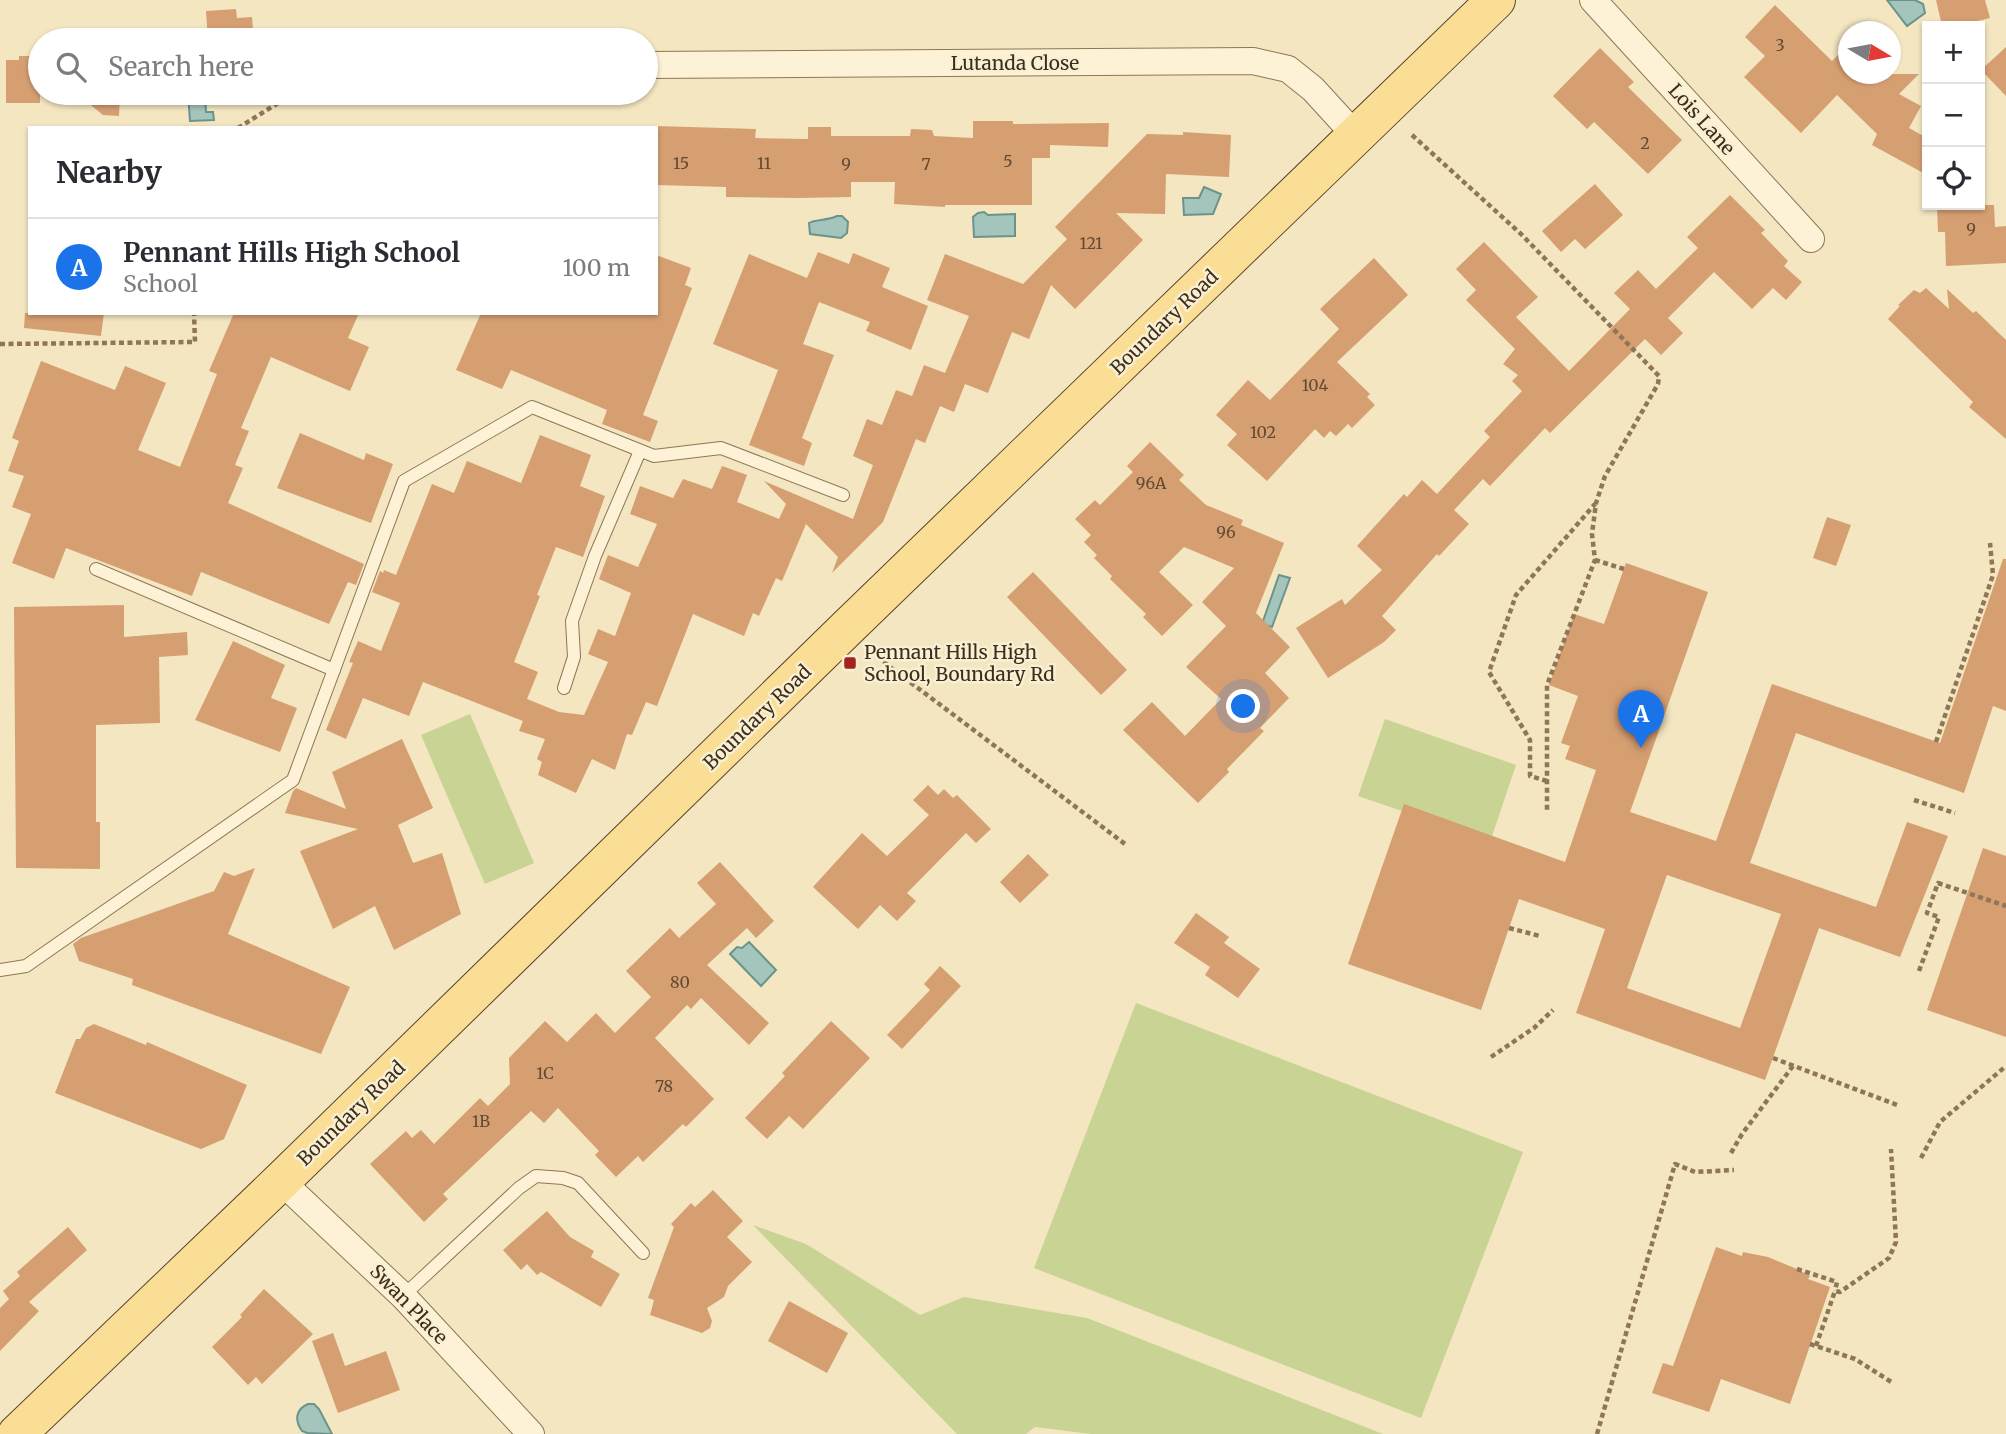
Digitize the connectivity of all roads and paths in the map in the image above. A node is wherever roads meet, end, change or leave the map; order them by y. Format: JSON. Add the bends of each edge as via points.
{"nodes":[{"id":1,"x":1496,"y":0,"type":"edge"},
{"id":2,"x":1593,"y":0,"type":"edge"},
{"id":3,"x":658,"y":65,"type":"edge"},
{"id":4,"x":275,"y":105,"type":"edge"},
{"id":5,"x":241,"y":126,"type":"edge"},
{"id":6,"x":1412,"y":135,"type":"dead end"},
{"id":7,"x":1356,"y":136,"type":"junction"},
{"id":8,"x":1811,"y":239,"type":"dead end"},
{"id":9,"x":194,"y":315,"type":"edge"},
{"id":10,"x":0,"y":344,"type":"edge"},
{"id":11,"x":640,"y":451,"type":"junction"},
{"id":12,"x":843,"y":495,"type":"dead end"},
{"id":13,"x":1596,"y":503,"type":"junction"},
{"id":14,"x":1990,"y":544,"type":"dead end"},
{"id":15,"x":1595,"y":560,"type":"junction"},
{"id":16,"x":96,"y":569,"type":"dead end"},
{"id":17,"x":1624,"y":569,"type":"dead end"},
{"id":18,"x":848,"y":628,"type":"junction"},
{"id":19,"x":334,"y":670,"type":"junction"},
{"id":20,"x":564,"y":688,"type":"dead end"},
{"id":21,"x":1936,"y":742,"type":"dead end"},
{"id":22,"x":1546,"y":781,"type":"junction"},
{"id":23,"x":1914,"y":800,"type":"dead end"},
{"id":24,"x":1547,"y":811,"type":"dead end"},
{"id":25,"x":1955,"y":813,"type":"dead end"},
{"id":26,"x":1125,"y":844,"type":"dead end"},
{"id":27,"x":1947,"y":878,"type":"dead end"},
{"id":28,"x":1944,"y":885,"type":"junction"},
{"id":29,"x":2006,"y":906,"type":"edge"},
{"id":30,"x":1509,"y":928,"type":"dead end"},
{"id":31,"x":1540,"y":936,"type":"dead end"},
{"id":32,"x":0,"y":970,"type":"edge"},
{"id":33,"x":1919,"y":971,"type":"dead end"},
{"id":34,"x":1553,"y":1010,"type":"dead end"},
{"id":35,"x":1491,"y":1057,"type":"dead end"},
{"id":36,"x":1773,"y":1058,"type":"dead end"},
{"id":37,"x":1793,"y":1066,"type":"junction"},
{"id":38,"x":2006,"y":1066,"type":"edge"},
{"id":39,"x":1900,"y":1106,"type":"dead end"},
{"id":40,"x":1891,"y":1149,"type":"dead end"},
{"id":41,"x":1731,"y":1153,"type":"dead end"},
{"id":42,"x":1921,"y":1158,"type":"dead end"},
{"id":43,"x":1734,"y":1170,"type":"dead end"},
{"id":44,"x":281,"y":1181,"type":"junction"},
{"id":45,"x":643,"y":1253,"type":"dead end"},
{"id":46,"x":1797,"y":1269,"type":"dead end"},
{"id":47,"x":1835,"y":1291,"type":"junction"},
{"id":48,"x":403,"y":1296,"type":"junction"},
{"id":49,"x":1893,"y":1383,"type":"dead end"},
{"id":50,"x":17,"y":1434,"type":"edge"},
{"id":51,"x":531,"y":1434,"type":"edge"},
{"id":52,"x":1597,"y":1434,"type":"edge"}],
"edges":[{"from":1,"to":7,"type":"main road","name":"Boundary Road"},
{"from":2,"to":8,"type":"street","name":"Lois Lane"},
{"from":3,"to":7,"type":"street","name":"Lutanda Close","via":[[1253,61],[1288,69]]},
{"from":4,"to":5,"type":"path"},
{"from":6,"to":13,"type":"path","via":[[1521,234],[1659,376],[1605,476]]},
{"from":7,"to":18,"type":"main road","name":"Boundary Road"},
{"from":9,"to":10,"type":"path","via":[[195,342]]},
{"from":11,"to":12,"type":"lane","via":[[654,456],[721,448]]},
{"from":11,"to":19,"type":"lane","via":[[532,407],[404,481]]},
{"from":11,"to":20,"type":"lane","via":[[572,621],[574,657]]},
{"from":13,"to":15,"type":"path"},
{"from":13,"to":22,"type":"path","via":[[1516,595],[1489,672],[1530,740],[1530,776]]},
{"from":14,"to":21,"type":"path","via":[[1993,575]]},
{"from":15,"to":17,"type":"path"},
{"from":15,"to":22,"type":"path","via":[[1547,685]]},
{"from":16,"to":19,"type":"lane"},
{"from":18,"to":26,"type":"path","via":[[890,667]]},
{"from":18,"to":44,"type":"main road","name":"Boundary Road"},
{"from":19,"to":32,"type":"lane","via":[[293,780],[26,966]]},
{"from":22,"to":24,"type":"path"},
{"from":23,"to":25,"type":"path"},
{"from":27,"to":28,"type":"path"},
{"from":28,"to":29,"type":"path"},
{"from":28,"to":33,"type":"path","via":[[1938,883],[1927,913],[1939,917]]},
{"from":30,"to":31,"type":"path"},
{"from":34,"to":35,"type":"path"},
{"from":36,"to":37,"type":"path"},
{"from":37,"to":39,"type":"path"},
{"from":37,"to":41,"type":"path"},
{"from":38,"to":42,"type":"path","via":[[1940,1122]]},
{"from":40,"to":47,"type":"path","via":[[1896,1242],[1889,1258]]},
{"from":43,"to":52,"type":"path","via":[[1695,1172],[1675,1164]]},
{"from":44,"to":48,"type":"street","name":"Swan Place"},
{"from":44,"to":50,"type":"main road","name":"Boundary Road"},
{"from":45,"to":48,"type":"lane","via":[[578,1183],[536,1176]]},
{"from":46,"to":47,"type":"path","via":[[1837,1282]]},
{"from":47,"to":49,"type":"path","via":[[1813,1345],[1855,1359]]},
{"from":48,"to":51,"type":"street","name":"Swan Place"}]}
